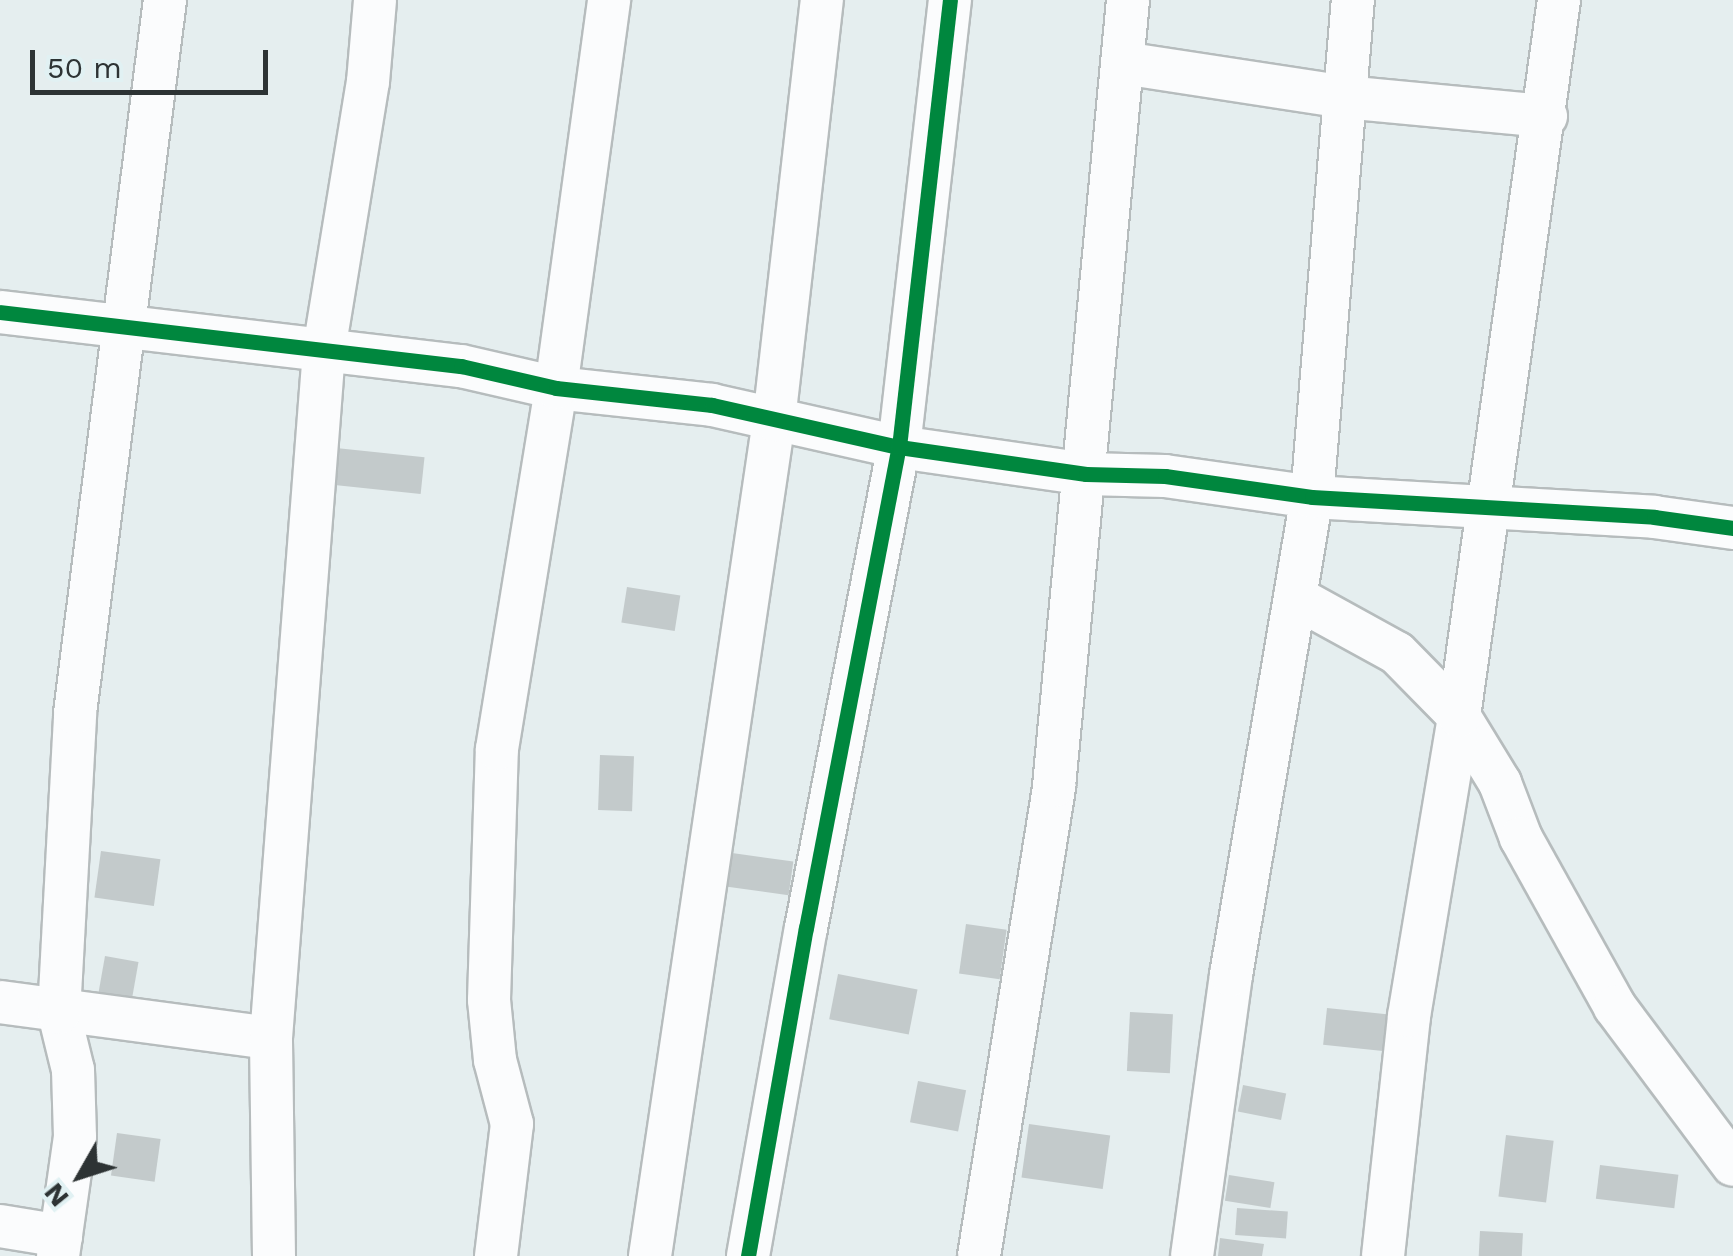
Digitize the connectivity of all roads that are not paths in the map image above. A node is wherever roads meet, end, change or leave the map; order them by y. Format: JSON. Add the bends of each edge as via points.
{"nodes":[{"id":1,"x":166,"y":0,"type":"edge"},
{"id":2,"x":375,"y":0,"type":"edge"},
{"id":3,"x":609,"y":0,"type":"edge"},
{"id":4,"x":822,"y":0,"type":"edge"},
{"id":5,"x":950,"y":0,"type":"edge"},
{"id":6,"x":1128,"y":0,"type":"edge"},
{"id":7,"x":1352,"y":0,"type":"edge"},
{"id":8,"x":1559,"y":0,"type":"edge"},
{"id":9,"x":1123,"y":62,"type":"junction"},
{"id":10,"x":1344,"y":97,"type":"junction"},
{"id":11,"x":1546,"y":116,"type":"junction"},
{"id":12,"x":0,"y":312,"type":"edge"},
{"id":13,"x":121,"y":329,"type":"junction"},
{"id":14,"x":324,"y":350,"type":"junction"},
{"id":15,"x":556,"y":388,"type":"junction"},
{"id":16,"x":774,"y":420,"type":"junction"},
{"id":17,"x":899,"y":447,"type":"junction"},
{"id":18,"x":1086,"y":474,"type":"junction"},
{"id":19,"x":1312,"y":496,"type":"junction"},
{"id":20,"x":1488,"y":506,"type":"junction"},
{"id":21,"x":1733,"y":528,"type":"edge"},
{"id":22,"x":1295,"y":597,"type":"junction"},
{"id":23,"x":1458,"y":716,"type":"junction"},
{"id":24,"x":0,"y":1002,"type":"edge"},
{"id":25,"x":59,"y":1013,"type":"junction"},
{"id":26,"x":271,"y":1038,"type":"junction"},
{"id":27,"x":1733,"y":1165,"type":"edge"},
{"id":28,"x":0,"y":1226,"type":"edge"},
{"id":29,"x":60,"y":1246,"type":"edge"},
{"id":30,"x":274,"y":1256,"type":"edge"},
{"id":31,"x":496,"y":1256,"type":"edge"},
{"id":32,"x":650,"y":1256,"type":"edge"},
{"id":33,"x":748,"y":1256,"type":"edge"},
{"id":34,"x":980,"y":1256,"type":"edge"},
{"id":35,"x":1192,"y":1256,"type":"edge"},
{"id":36,"x":1383,"y":1256,"type":"edge"}],
"edges":[{"from":1,"to":13,"type":"street"},
{"from":2,"to":14,"type":"street"},
{"from":3,"to":15,"type":"street"},
{"from":4,"to":16,"type":"street"},
{"from":5,"to":17,"type":"street"},
{"from":6,"to":9,"type":"street"},
{"from":7,"to":10,"type":"street"},
{"from":8,"to":11,"type":"street"},
{"from":9,"to":10,"type":"street"},
{"from":9,"to":18,"type":"street"},
{"from":10,"to":11,"type":"street"},
{"from":10,"to":19,"type":"street"},
{"from":11,"to":20,"type":"street"},
{"from":12,"to":13,"type":"street"},
{"from":13,"to":14,"type":"street"},
{"from":13,"to":25,"type":"street","via":[[75,712]]},
{"from":14,"to":15,"type":"street","via":[[460,366]]},
{"from":14,"to":26,"type":"street"},
{"from":15,"to":16,"type":"street"},
{"from":15,"to":31,"type":"street","via":[[498,749],[489,1000],[494,1060],[512,1124]]},
{"from":16,"to":17,"type":"street"},
{"from":16,"to":32,"type":"street"},
{"from":17,"to":18,"type":"street"},
{"from":17,"to":33,"type":"street"},
{"from":18,"to":19,"type":"street","via":[[1166,476]]},
{"from":18,"to":34,"type":"street","via":[[1044,870]]},
{"from":19,"to":20,"type":"street"},
{"from":19,"to":22,"type":"street"},
{"from":20,"to":21,"type":"street"},
{"from":20,"to":23,"type":"street"},
{"from":22,"to":23,"type":"street","via":[[1398,653]]},
{"from":22,"to":35,"type":"street","via":[[1230,975]]},
{"from":23,"to":27,"type":"street","via":[[1500,783],[1521,838],[1615,1007]]},
{"from":23,"to":36,"type":"street","via":[[1410,1016]]},
{"from":24,"to":25,"type":"street"},
{"from":25,"to":26,"type":"street"},
{"from":25,"to":29,"type":"street","via":[[73,1070],[75,1137]]},
{"from":26,"to":30,"type":"street"},
{"from":28,"to":29,"type":"street"}]}
